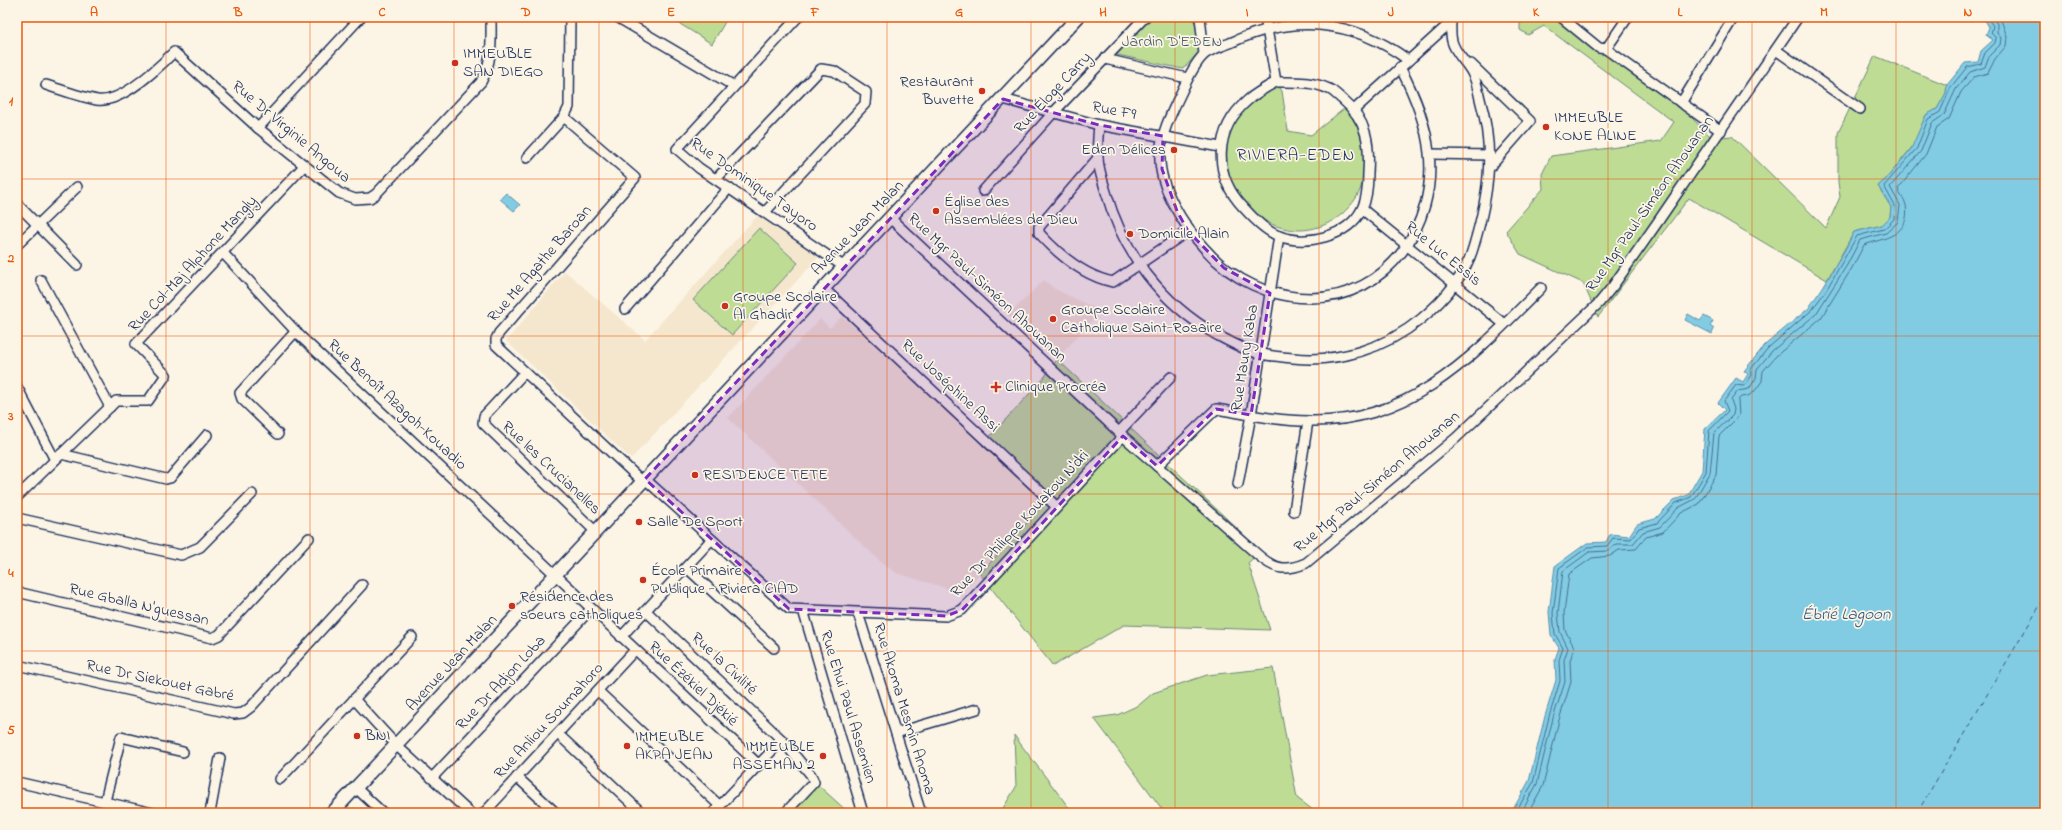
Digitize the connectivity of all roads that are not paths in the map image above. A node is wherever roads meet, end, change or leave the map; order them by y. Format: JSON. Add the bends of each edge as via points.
{"nodes":[{"id":1,"x":362,"y":17,"type":"edge"},
{"id":2,"x":491,"y":17,"type":"edge"},
{"id":3,"x":570,"y":17,"type":"edge"},
{"id":4,"x":617,"y":17,"type":"edge"},
{"id":5,"x":798,"y":17,"type":"edge"},
{"id":6,"x":1078,"y":17,"type":"edge"},
{"id":7,"x":1145,"y":17,"type":"edge"},
{"id":8,"x":1200,"y":17,"type":"edge"},
{"id":9,"x":1265,"y":17,"type":"edge"},
{"id":10,"x":1561,"y":17,"type":"edge"},
{"id":11,"x":1628,"y":17,"type":"edge"},
{"id":12,"x":1734,"y":17,"type":"edge"},
{"id":13,"x":1798,"y":17,"type":"edge"},
{"id":14,"x":1451,"y":19,"type":"edge"},
{"id":15,"x":1266,"y":28,"type":"junction"},
{"id":16,"x":1606,"y":49,"type":"junction"},
{"id":17,"x":1776,"y":50,"type":"junction"},
{"id":18,"x":1459,"y":53,"type":"junction"},
{"id":19,"x":1204,"y":54,"type":"junction"},
{"id":20,"x":1105,"y":58,"type":"junction"},
{"id":21,"x":1408,"y":60,"type":"junction"},
{"id":22,"x":1400,"y":67,"type":"junction"},
{"id":23,"x":1187,"y":78,"type":"junction"},
{"id":24,"x":1276,"y":82,"type":"junction"},
{"id":25,"x":46,"y":85,"type":"dead end"},
{"id":26,"x":734,"y":86,"type":"junction"},
{"id":27,"x":1004,"y":99,"type":"junction"},
{"id":28,"x":1681,"y":103,"type":"junction"},
{"id":29,"x":1860,"y":109,"type":"dead end"},
{"id":30,"x":1354,"y":110,"type":"junction"},
{"id":31,"x":1053,"y":113,"type":"junction"},
{"id":32,"x":564,"y":117,"type":"junction"},
{"id":33,"x":1099,"y":125,"type":"junction"},
{"id":34,"x":258,"y":128,"type":"junction"},
{"id":35,"x":1721,"y":131,"type":"junction"},
{"id":36,"x":1163,"y":136,"type":"junction"},
{"id":37,"x":1220,"y":146,"type":"junction"},
{"id":38,"x":1430,"y":154,"type":"junction"},
{"id":39,"x":1490,"y":155,"type":"junction"},
{"id":40,"x":528,"y":158,"type":"dead end"},
{"id":41,"x":1098,"y":158,"type":"junction"},
{"id":42,"x":304,"y":166,"type":"junction"},
{"id":43,"x":1489,"y":168,"type":"junction"},
{"id":44,"x":718,"y":177,"type":"junction"},
{"id":45,"x":78,"y":187,"type":"dead end"},
{"id":46,"x":730,"y":188,"type":"junction"},
{"id":47,"x":983,"y":191,"type":"dead end"},
{"id":48,"x":17,"y":204,"type":"edge"},
{"id":49,"x":1362,"y":209,"type":"junction"},
{"id":50,"x":767,"y":210,"type":"junction"},
{"id":51,"x":890,"y":218,"type":"junction"},
{"id":52,"x":38,"y":225,"type":"junction"},
{"id":53,"x":1188,"y":230,"type":"junction"},
{"id":54,"x":1279,"y":236,"type":"junction"},
{"id":55,"x":17,"y":245,"type":"edge"},
{"id":56,"x":1408,"y":246,"type":"junction"},
{"id":57,"x":223,"y":253,"type":"junction"},
{"id":58,"x":1139,"y":264,"type":"junction"},
{"id":59,"x":77,"y":265,"type":"dead end"},
{"id":60,"x":843,"y":266,"type":"junction"},
{"id":61,"x":41,"y":280,"type":"dead end"},
{"id":62,"x":1456,"y":284,"type":"junction"},
{"id":63,"x":823,"y":288,"type":"junction"},
{"id":64,"x":1541,"y":288,"type":"dead end"},
{"id":65,"x":1270,"y":293,"type":"junction"},
{"id":66,"x":625,"y":309,"type":"dead end"},
{"id":67,"x":1504,"y":324,"type":"junction"},
{"id":68,"x":296,"y":331,"type":"junction"},
{"id":69,"x":1260,"y":354,"type":"junction"},
{"id":70,"x":525,"y":372,"type":"junction"},
{"id":71,"x":1171,"y":377,"type":"dead end"},
{"id":72,"x":17,"y":387,"type":"edge"},
{"id":73,"x":110,"y":407,"type":"junction"},
{"id":74,"x":1251,"y":415,"type":"junction"},
{"id":75,"x":1308,"y":421,"type":"junction"},
{"id":76,"x":278,"y":434,"type":"dead end"},
{"id":77,"x":1121,"y":434,"type":"junction"},
{"id":78,"x":207,"y":435,"type":"dead end"},
{"id":79,"x":58,"y":457,"type":"junction"},
{"id":80,"x":1157,"y":466,"type":"junction"},
{"id":81,"x":644,"y":480,"type":"junction"},
{"id":82,"x":1238,"y":484,"type":"dead end"},
{"id":83,"x":252,"y":494,"type":"dead end"},
{"id":84,"x":17,"y":497,"type":"edge"},
{"id":85,"x":1057,"y":507,"type":"junction"},
{"id":86,"x":1294,"y":512,"type":"dead end"},
{"id":87,"x":17,"y":518,"type":"edge"},
{"id":88,"x":596,"y":532,"type":"junction"},
{"id":89,"x":309,"y":538,"type":"dead end"},
{"id":90,"x":711,"y":540,"type":"junction"},
{"id":91,"x":687,"y":568,"type":"junction"},
{"id":92,"x":556,"y":574,"type":"junction"},
{"id":93,"x":362,"y":585,"type":"dead end"},
{"id":94,"x":17,"y":592,"type":"edge"},
{"id":95,"x":590,"y":609,"type":"junction"},
{"id":96,"x":803,"y":610,"type":"junction"},
{"id":97,"x":646,"y":611,"type":"junction"},
{"id":98,"x":858,"y":613,"type":"junction"},
{"id":99,"x":412,"y":637,"type":"dead end"},
{"id":100,"x":621,"y":637,"type":"junction"},
{"id":101,"x":774,"y":648,"type":"dead end"},
{"id":102,"x":635,"y":650,"type":"junction"},
{"id":103,"x":17,"y":665,"type":"edge"},
{"id":104,"x":598,"y":691,"type":"junction"},
{"id":105,"x":354,"y":699,"type":"junction"},
{"id":106,"x":977,"y":709,"type":"dead end"},
{"id":107,"x":896,"y":733,"type":"junction"},
{"id":108,"x":558,"y":734,"type":"junction"},
{"id":109,"x":782,"y":740,"type":"junction"},
{"id":110,"x":397,"y":746,"type":"junction"},
{"id":111,"x":183,"y":752,"type":"dead end"},
{"id":112,"x":220,"y":758,"type":"dead end"},
{"id":113,"x":758,"y":765,"type":"junction"},
{"id":114,"x":518,"y":777,"type":"junction"},
{"id":115,"x":432,"y":778,"type":"junction"},
{"id":116,"x":280,"y":779,"type":"dead end"},
{"id":117,"x":17,"y":782,"type":"edge"},
{"id":118,"x":357,"y":789,"type":"junction"},
{"id":119,"x":105,"y":801,"type":"junction"},
{"id":120,"x":720,"y":806,"type":"junction"},
{"id":121,"x":154,"y":813,"type":"edge"},
{"id":122,"x":210,"y":813,"type":"edge"},
{"id":123,"x":332,"y":813,"type":"edge"},
{"id":124,"x":382,"y":813,"type":"edge"},
{"id":125,"x":470,"y":813,"type":"edge"},
{"id":126,"x":484,"y":813,"type":"edge"},
{"id":127,"x":556,"y":813,"type":"edge"},
{"id":128,"x":642,"y":813,"type":"edge"},
{"id":129,"x":713,"y":813,"type":"edge"},
{"id":130,"x":786,"y":813,"type":"edge"},
{"id":131,"x":863,"y":813,"type":"edge"},
{"id":132,"x":921,"y":813,"type":"edge"}],
"edges":[{"from":1,"to":34,"type":"street"},
{"from":2,"to":42,"type":"street","name":"Rue Dr Virginie Angoua","via":[[492,54],[481,82],[376,194],[370,198],[349,198]]},
{"from":3,"to":32,"type":"street","via":[[569,107]]},
{"from":4,"to":26,"type":"street"},
{"from":5,"to":26,"type":"street","name":"Rue Dominique Tayoro"},
{"from":6,"to":27,"type":"main road","name":"Avenue Jean Malan"},
{"from":7,"to":20,"type":"street","name":"Rue Éloge Carry"},
{"from":8,"to":19,"type":"street"},
{"from":9,"to":15,"type":"street"},
{"from":10,"to":16,"type":"street","via":[[1598,48]]},
{"from":11,"to":16,"type":"street"},
{"from":12,"to":28,"type":"street"},
{"from":13,"to":17,"type":"street","name":"Rue Mgr Paul-Siméon Ahouanan"},
{"from":14,"to":18,"type":"street","via":[[1452,42]]},
{"from":14,"to":21,"type":"street"},
{"from":15,"to":19,"type":"street"},
{"from":15,"to":21,"type":"street","via":[[1292,24],[1342,30],[1376,40]]},
{"from":15,"to":24,"type":"street"},
{"from":16,"to":28,"type":"street"},
{"from":17,"to":29,"type":"street"},
{"from":17,"to":35,"type":"street","name":"Rue Mgr Paul-Siméon Ahouanan"},
{"from":18,"to":39,"type":"street","via":[[1473,75],[1484,112]]},
{"from":18,"to":43,"type":"street","via":[[1530,121]]},
{"from":19,"to":23,"type":"street"},
{"from":20,"to":23,"type":"street"},
{"from":20,"to":31,"type":"street","name":"Rue Éloge Carry"},
{"from":21,"to":22,"type":"street"},
{"from":22,"to":30,"type":"street"},
{"from":22,"to":38,"type":"street","via":[[1421,114]]},
{"from":23,"to":36,"type":"street"},
{"from":24,"to":30,"type":"street","via":[[1309,82],[1330,89]]},
{"from":24,"to":37,"type":"street","via":[[1248,99],[1233,116]]},
{"from":25,"to":34,"type":"street","name":"Rue Dr Virginie Angoua","via":[[98,100],[112,98],[146,79],[174,52]]},
{"from":26,"to":44,"type":"street","name":"Rue Dominique Tayoro","via":[[677,149]]},
{"from":27,"to":31,"type":"street","name":"Rue F9"},
{"from":27,"to":51,"type":"main road","name":"Avenue Jean Malan"},
{"from":28,"to":35,"type":"street"},
{"from":30,"to":49,"type":"street","via":[[1366,132],[1369,148],[1368,185]]},
{"from":31,"to":33,"type":"street","name":"Rue F9"},
{"from":31,"to":47,"type":"street","name":"Rue Éloge Carry"},
{"from":32,"to":40,"type":"street"},
{"from":32,"to":70,"type":"street","name":"Rue Me Agathe Baroan","via":[[635,178],[496,339],[496,345]]},
{"from":33,"to":36,"type":"street","name":"Rue F9"},
{"from":33,"to":41,"type":"street"},
{"from":34,"to":42,"type":"street","name":"Rue Dr Virginie Angoua"},
{"from":35,"to":80,"type":"street","name":"Rue Mgr Paul-Siméon Ahouanan","via":[[1599,303],[1456,438],[1306,563],[1294,568],[1270,565]]},
{"from":36,"to":37,"type":"street","name":"Rue F9"},
{"from":36,"to":53,"type":"street","via":[[1160,155],[1162,170],[1176,211]]},
{"from":37,"to":54,"type":"street","via":[[1222,172],[1234,198],[1253,218]]},
{"from":38,"to":39,"type":"street"},
{"from":38,"to":56,"type":"street","via":[[1426,202],[1419,226]]},
{"from":39,"to":43,"type":"street"},
{"from":41,"to":58,"type":"street","via":[[1111,209],[1123,237]]},
{"from":41,"to":58,"type":"street","via":[[1043,223],[1039,233],[1070,262],[1108,281],[1119,279]]},
{"from":42,"to":57,"type":"street","name":"Rue Col-Maj Alphone Mangly"},
{"from":43,"to":62,"type":"street","via":[[1486,195],[1474,247]]},
{"from":44,"to":46,"type":"street","name":"Rue Dominique Tayoro"},
{"from":44,"to":50,"type":"street","via":[[821,69],[834,71],[866,92],[865,104]]},
{"from":45,"to":52,"type":"street"},
{"from":46,"to":50,"type":"street","name":"Rue Dominique Tayoro"},
{"from":46,"to":66,"type":"street"},
{"from":48,"to":52,"type":"street"},
{"from":49,"to":54,"type":"street","via":[[1346,226],[1326,237],[1304,241]]},
{"from":49,"to":56,"type":"street","name":"Rue Luc Essis"},
{"from":50,"to":60,"type":"street","name":"Rue Dominique Tayoro"},
{"from":51,"to":60,"type":"main road","name":"Avenue Jean Malan"},
{"from":51,"to":77,"type":"street","name":"Rue Mgr Paul-Siméon Ahouanan"},
{"from":52,"to":55,"type":"street"},
{"from":52,"to":59,"type":"street"},
{"from":53,"to":58,"type":"street"},
{"from":53,"to":65,"type":"street","via":[[1224,268]]},
{"from":54,"to":65,"type":"street","name":"Rue Maury Kaba"},
{"from":56,"to":62,"type":"street","name":"Rue Luc Essis"},
{"from":56,"to":65,"type":"street","via":[[1384,273],[1353,290],[1323,298],[1298,298]]},
{"from":57,"to":68,"type":"street","name":"Rue Benoît Azagoh-Kouadio"},
{"from":57,"to":73,"type":"street","name":"Rue Col-Maj Alphone Mangly","via":[[136,344],[166,375],[148,401],[116,401]]},
{"from":58,"to":69,"type":"street","via":[[1161,292],[1193,319],[1231,343]]},
{"from":60,"to":63,"type":"main road","name":"Avenue Jean Malan"},
{"from":61,"to":73,"type":"street"},
{"from":62,"to":67,"type":"street","name":"Rue Luc Essis"},
{"from":62,"to":69,"type":"street","via":[[1410,328],[1385,342],[1361,351],[1336,357],[1307,359]]},
{"from":63,"to":81,"type":"main road","name":"Avenue Jean Malan"},
{"from":63,"to":85,"type":"street","name":"Rue Joséphine Assi"},
{"from":64,"to":67,"type":"street"},
{"from":65,"to":69,"type":"street","name":"Rue Maury Kaba"},
{"from":67,"to":75,"type":"street","via":[[1458,367],[1410,398],[1354,417]]},
{"from":68,"to":76,"type":"street","via":[[240,393],[242,399]]},
{"from":68,"to":92,"type":"street","name":"Rue Benoît Azagoh-Kouadio"},
{"from":69,"to":74,"type":"street","name":"Rue Maury Kaba"},
{"from":70,"to":81,"type":"street","name":"Rue Me Agathe Baroan"},
{"from":70,"to":88,"type":"street","name":"Rue les Crucianelles","via":[[484,416],[483,423]]},
{"from":71,"to":77,"type":"street","name":"Rue Dr Philippe Kouakou N'dri"},
{"from":72,"to":79,"type":"street"},
{"from":73,"to":79,"type":"street","name":"Rue Col-Maj Alphone Mangly"},
{"from":74,"to":75,"type":"street"},
{"from":74,"to":80,"type":"street","via":[[1216,410]]},
{"from":74,"to":82,"type":"street","name":"Rue Maury Kaba"},
{"from":75,"to":86,"type":"street"},
{"from":77,"to":80,"type":"street","name":"Rue Mgr Paul-Siméon Ahouanan"},
{"from":77,"to":85,"type":"street","name":"Rue Dr Philippe Kouakou N'dri"},
{"from":78,"to":79,"type":"street","via":[[170,478],[166,479]]},
{"from":79,"to":84,"type":"street","name":"Rue Col-Maj Alphone Mangly"},
{"from":81,"to":88,"type":"main road","name":"Avenue Jean Malan"},
{"from":81,"to":90,"type":"street","name":"Rue Dr Philippe Kouakou N'dri"},
{"from":83,"to":87,"type":"street","via":[[200,547],[181,555]]},
{"from":85,"to":98,"type":"street","name":"Rue Dr Philippe Kouakou N'dri","via":[[962,610],[946,616]]},
{"from":88,"to":92,"type":"main road","name":"Avenue Jean Malan"},
{"from":89,"to":94,"type":"street","name":"Rue Gballa N'guessan","via":[[220,636],[212,638]]},
{"from":90,"to":91,"type":"street"},
{"from":90,"to":96,"type":"street","name":"Rue Dr Philippe Kouakou N'dri","via":[[789,609]]},
{"from":91,"to":97,"type":"street"},
{"from":91,"to":101,"type":"street"},
{"from":92,"to":95,"type":"street","name":"Rue Ézékiel Djékié"},
{"from":92,"to":110,"type":"main road","name":"Avenue Jean Malan"},
{"from":93,"to":103,"type":"street","name":"Rue Dr Siekouet Gabré","via":[[251,707],[234,714]]},
{"from":95,"to":100,"type":"street","name":"Rue Ézékiel Djékié"},
{"from":95,"to":115,"type":"street","name":"Rue Dr Adjon Loba"},
{"from":96,"to":98,"type":"street","name":"Rue Dr Philippe Kouakou N'dri"},
{"from":96,"to":131,"type":"street","name":"Rue Ehui Paul Assemien"},
{"from":97,"to":100,"type":"street"},
{"from":97,"to":109,"type":"street","name":"Rue la Civilité"},
{"from":98,"to":107,"type":"street","name":"Rue Akoma Mesmin Anoma"},
{"from":99,"to":105,"type":"street"},
{"from":100,"to":102,"type":"street","name":"Rue Ézékiel Djékié"},
{"from":102,"to":104,"type":"street","name":"Rue Anliou Soumahoro"},
{"from":102,"to":113,"type":"street","name":"Rue Ézékiel Djékié"},
{"from":104,"to":108,"type":"street","name":"Rue Anliou Soumahoro"},
{"from":104,"to":120,"type":"street"},
{"from":105,"to":110,"type":"street"},
{"from":105,"to":116,"type":"street"},
{"from":106,"to":107,"type":"street"},
{"from":107,"to":132,"type":"street","name":"Rue Akoma Mesmin Anoma"},
{"from":108,"to":114,"type":"street","name":"Rue Anliou Soumahoro"},
{"from":108,"to":128,"type":"street"},
{"from":109,"to":113,"type":"street"},
{"from":109,"to":130,"type":"street","name":"Rue la Civilité","via":[[814,782]]},
{"from":110,"to":115,"type":"street"},
{"from":110,"to":118,"type":"main road","name":"Avenue Jean Malan"},
{"from":111,"to":119,"type":"street","via":[[121,737]]},
{"from":112,"to":122,"type":"street"},
{"from":113,"to":120,"type":"street"},
{"from":114,"to":126,"type":"street","name":"Rue Anliou Soumahoro"},
{"from":114,"to":127,"type":"street"},
{"from":115,"to":125,"type":"street"},
{"from":117,"to":119,"type":"street"},
{"from":118,"to":123,"type":"main road","name":"Avenue Jean Malan"},
{"from":118,"to":124,"type":"street"},
{"from":119,"to":121,"type":"street"},
{"from":120,"to":129,"type":"street"}]}
